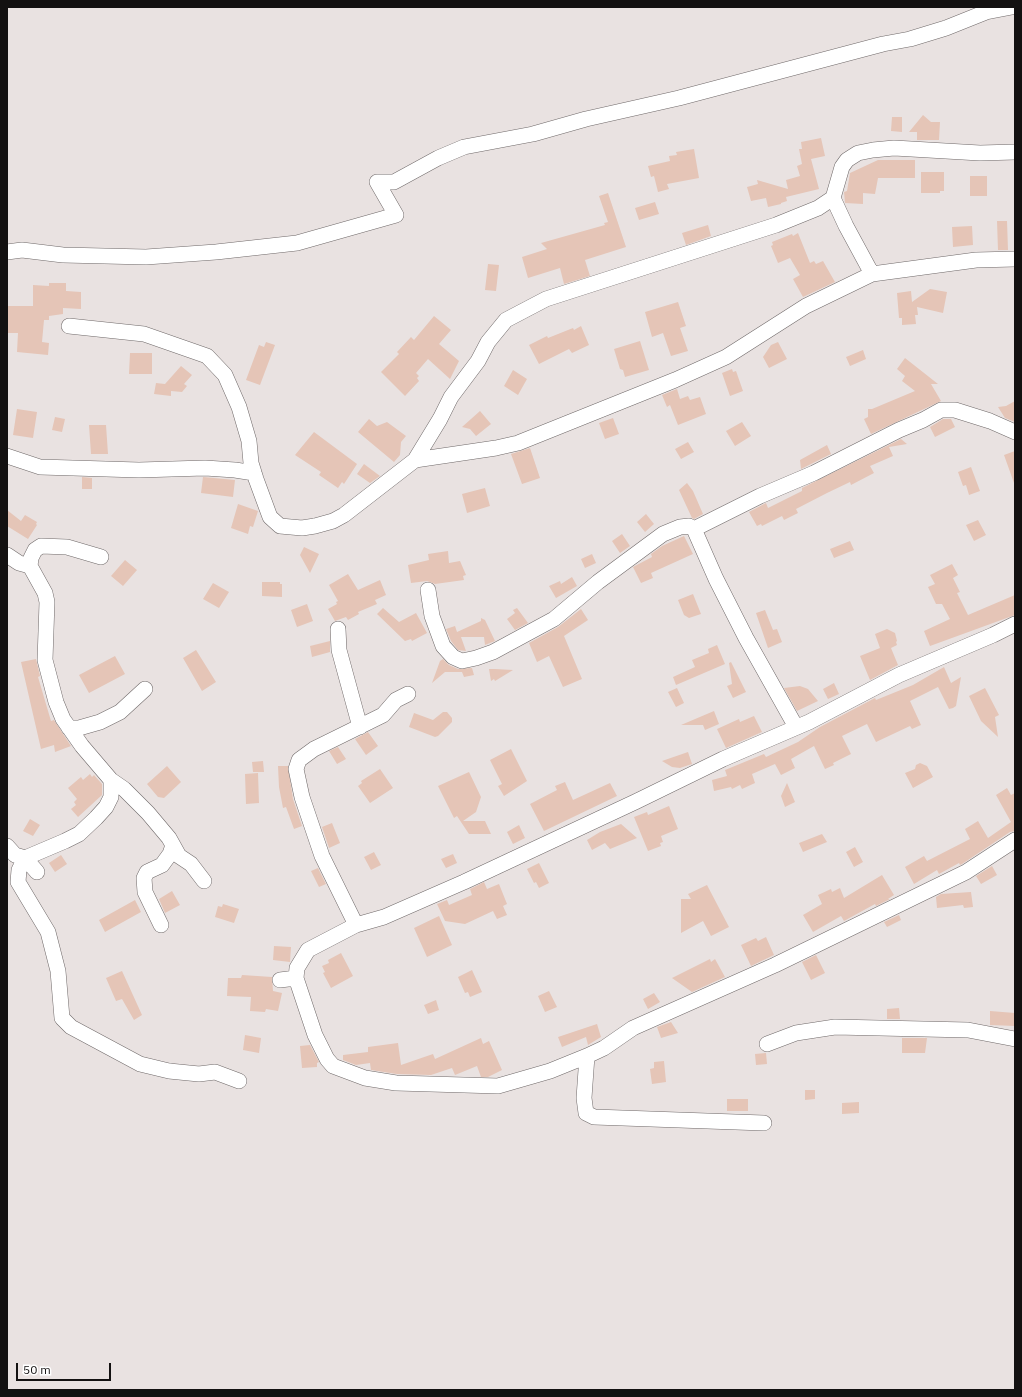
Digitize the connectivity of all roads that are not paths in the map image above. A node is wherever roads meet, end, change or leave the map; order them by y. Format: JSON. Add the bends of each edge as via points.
{"nodes":[{"id":1,"x":1012,"y":7,"type":"edge"},
{"id":2,"x":1015,"y":152,"type":"edge"},
{"id":3,"x":833,"y":198,"type":"junction"},
{"id":4,"x":7,"y":252,"type":"edge"},
{"id":5,"x":1015,"y":259,"type":"edge"},
{"id":6,"x":872,"y":274,"type":"junction"},
{"id":7,"x":70,"y":326,"type":"dead end"},
{"id":8,"x":1015,"y":432,"type":"edge"},
{"id":9,"x":7,"y":456,"type":"edge"},
{"id":10,"x":415,"y":460,"type":"junction"},
{"id":11,"x":254,"y":473,"type":"junction"},
{"id":12,"x":687,"y":524,"type":"junction"},
{"id":13,"x":7,"y":554,"type":"edge"},
{"id":14,"x":100,"y":557,"type":"dead end"},
{"id":15,"x":30,"y":566,"type":"junction"},
{"id":16,"x":428,"y":590,"type":"dead end"},
{"id":17,"x":1015,"y":624,"type":"edge"},
{"id":18,"x":338,"y":629,"type":"dead end"},
{"id":19,"x":146,"y":689,"type":"dead end"},
{"id":20,"x":408,"y":694,"type":"dead end"},
{"id":21,"x":360,"y":727,"type":"junction"},
{"id":22,"x":796,"y":727,"type":"junction"},
{"id":23,"x":70,"y":728,"type":"junction"},
{"id":24,"x":111,"y":780,"type":"junction"},
{"id":25,"x":1015,"y":840,"type":"edge"},
{"id":26,"x":173,"y":845,"type":"junction"},
{"id":27,"x":7,"y":846,"type":"edge"},
{"id":28,"x":25,"y":858,"type":"junction"},
{"id":29,"x":37,"y":872,"type":"dead end"},
{"id":30,"x":204,"y":881,"type":"dead end"},
{"id":31,"x":161,"y":925,"type":"dead end"},
{"id":32,"x":356,"y":925,"type":"junction"},
{"id":33,"x":296,"y":978,"type":"junction"},
{"id":34,"x":280,"y":980,"type":"dead end"},
{"id":35,"x":1015,"y":1039,"type":"edge"},
{"id":36,"x":767,"y":1044,"type":"dead end"},
{"id":37,"x":587,"y":1056,"type":"junction"},
{"id":38,"x":239,"y":1081,"type":"dead end"},
{"id":39,"x":764,"y":1123,"type":"dead end"}],
"edges":[{"from":1,"to":4,"type":"street","via":[[986,12],[916,37],[679,98],[533,134],[464,147],[394,182],[377,182],[396,215],[297,243],[146,257],[62,255],[22,250]]},
{"from":2,"to":3,"type":"street","via":[[938,152],[894,148],[858,153],[842,167]]},
{"from":3,"to":6,"type":"street"},
{"from":3,"to":10,"type":"street","via":[[818,208],[776,225],[546,299],[506,320],[451,397]]},
{"from":5,"to":6,"type":"street","via":[[976,260]]},
{"from":6,"to":10,"type":"street","via":[[806,306],[726,357],[675,380],[518,443]]},
{"from":7,"to":11,"type":"street","via":[[144,334],[207,356],[225,375],[239,407],[249,441]]},
{"from":8,"to":12,"type":"street","via":[[990,420],[955,410],[941,410],[814,473]]},
{"from":9,"to":11,"type":"street","via":[[40,467],[139,470],[205,468]]},
{"from":10,"to":11,"type":"street","via":[[344,515],[333,521],[302,528],[280,526],[270,517]]},
{"from":12,"to":16,"type":"street","via":[[663,534],[554,619],[493,652],[476,658],[462,661],[453,657],[443,646],[432,616]]},
{"from":12,"to":22,"type":"street"},
{"from":13,"to":15,"type":"street"},
{"from":14,"to":15,"type":"street","via":[[66,547],[41,546],[34,550]]},
{"from":15,"to":23,"type":"street","via":[[45,593],[45,660],[56,702]]},
{"from":17,"to":22,"type":"street","via":[[900,675]]},
{"from":18,"to":21,"type":"street","via":[[339,650]]},
{"from":19,"to":23,"type":"street","via":[[120,712],[86,726]]},
{"from":20,"to":21,"type":"street","via":[[396,700],[383,715]]},
{"from":21,"to":32,"type":"street","via":[[314,750],[299,760],[296,769],[302,797],[322,856]]},
{"from":22,"to":32,"type":"street","via":[[722,758],[464,882],[384,917]]},
{"from":23,"to":24,"type":"street"},
{"from":24,"to":26,"type":"street","via":[[148,813]]},
{"from":24,"to":28,"type":"street","via":[[112,797],[106,807],[78,834]]},
{"from":25,"to":37,"type":"street","via":[[966,872],[775,964],[632,1028],[604,1048]]},
{"from":26,"to":30,"type":"street","via":[[179,856],[191,864]]},
{"from":26,"to":31,"type":"street","via":[[162,865],[147,872],[144,878],[146,892]]},
{"from":27,"to":28,"type":"street","via":[[15,855]]},
{"from":28,"to":29,"type":"street"},
{"from":28,"to":38,"type":"street","via":[[19,870],[18,882],[48,932],[58,971],[62,1018],[71,1027],[140,1064],[169,1072],[215,1072]]},
{"from":32,"to":33,"type":"street","via":[[308,950],[297,968]]},
{"from":33,"to":34,"type":"street"},
{"from":33,"to":37,"type":"street","via":[[315,1035],[327,1059],[333,1066],[365,1078],[396,1083],[498,1086],[550,1071]]},
{"from":35,"to":36,"type":"street","via":[[968,1030],[835,1027],[796,1033]]},
{"from":37,"to":39,"type":"street","via":[[584,1098],[586,1113],[594,1117]]}]}
